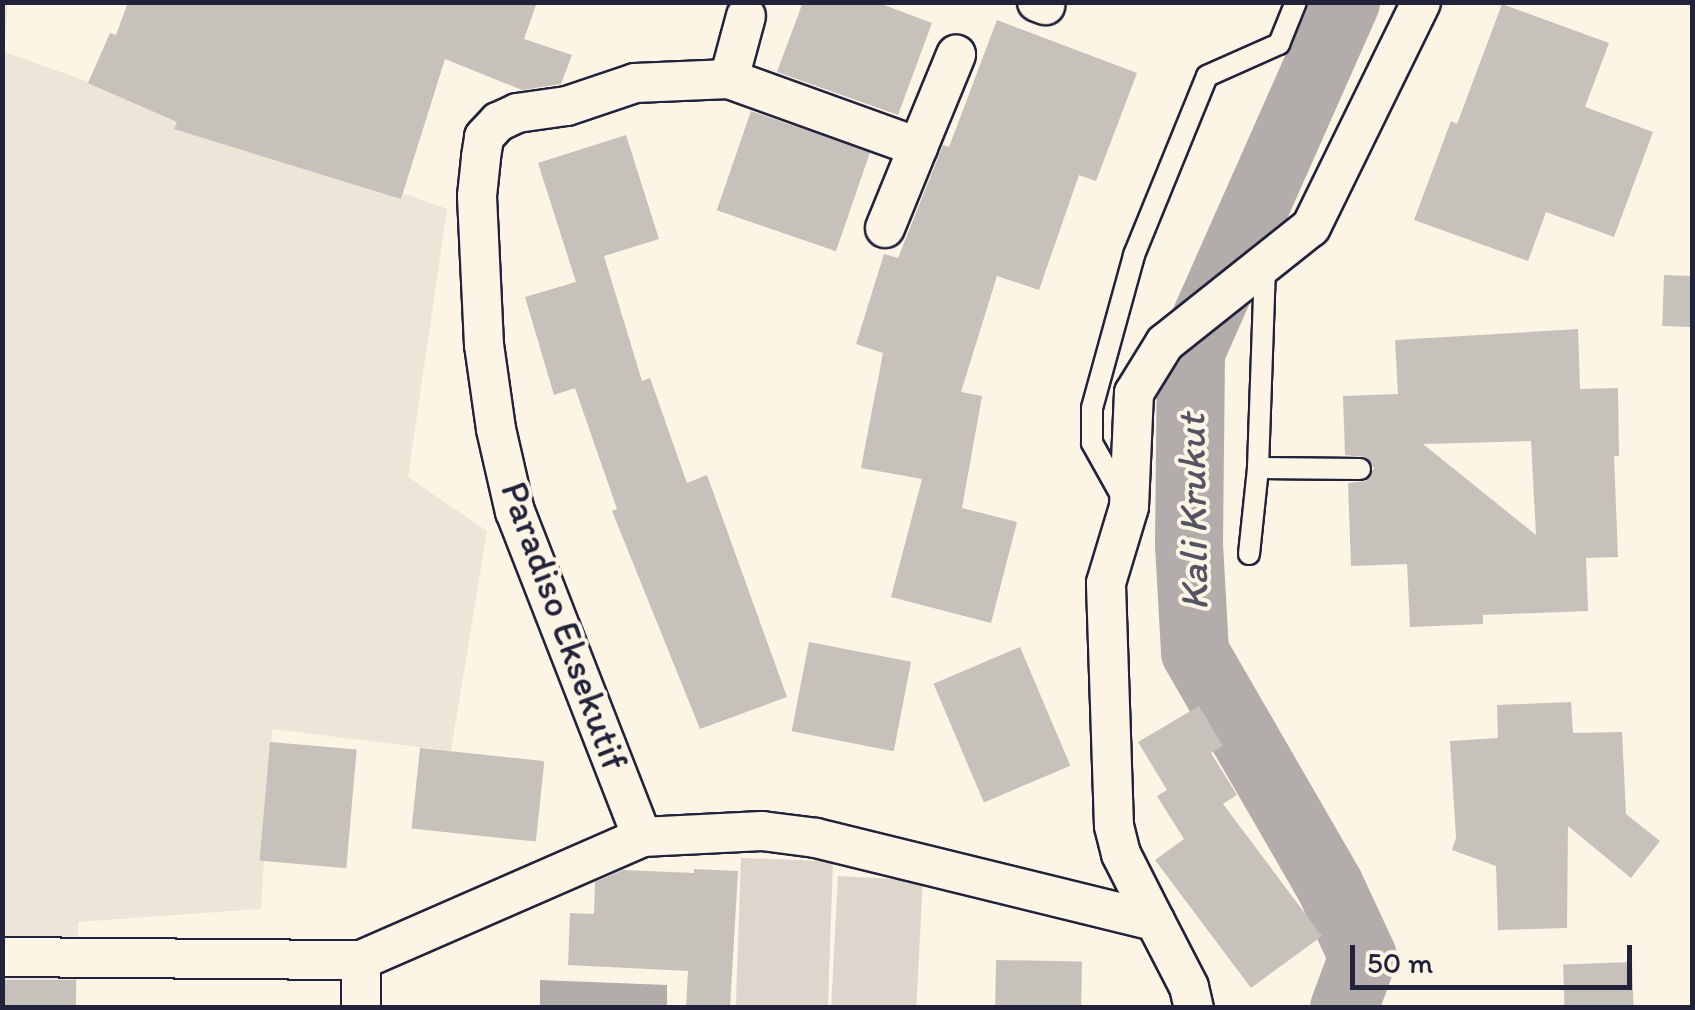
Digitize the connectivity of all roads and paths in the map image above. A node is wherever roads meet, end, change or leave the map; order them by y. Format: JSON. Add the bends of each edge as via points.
{"nodes":[{"id":1,"x":1296,"y":2,"type":"edge"},
{"id":2,"x":1422,"y":2,"type":"edge"},
{"id":3,"x":746,"y":16,"type":"dead end"},
{"id":4,"x":956,"y":55,"type":"dead end"},
{"id":5,"x":729,"y":79,"type":"junction"},
{"id":6,"x":918,"y":148,"type":"junction"},
{"id":7,"x":885,"y":228,"type":"dead end"},
{"id":8,"x":1254,"y":274,"type":"junction"},
{"id":9,"x":1258,"y":468,"type":"junction"},
{"id":10,"x":1360,"y":470,"type":"dead end"},
{"id":11,"x":1128,"y":508,"type":"junction"},
{"id":12,"x":1249,"y":554,"type":"dead end"},
{"id":13,"x":642,"y":837,"type":"junction"},
{"id":14,"x":1155,"y":921,"type":"junction"},
{"id":15,"x":2,"y":957,"type":"edge"},
{"id":16,"x":361,"y":960,"type":"junction"},
{"id":17,"x":361,"y":1008,"type":"edge"},
{"id":18,"x":1194,"y":1008,"type":"edge"}],
"edges":[{"from":1,"to":11,"type":"lane","via":[[1279,44],[1207,76],[1134,255],[1092,408],[1092,442]]},
{"from":2,"to":8,"type":"street","via":[[1311,227]]},
{"from":3,"to":5,"type":"street"},
{"from":4,"to":6,"type":"street"},
{"from":5,"to":6,"type":"street"},
{"from":5,"to":13,"type":"street","name":"Paradiso Eksekutif","via":[[635,83],[567,106],[517,113],[484,138],[480,158],[484,345],[512,496]]},
{"from":6,"to":7,"type":"street"},
{"from":8,"to":9,"type":"lane"},
{"from":8,"to":11,"type":"street","via":[[1165,344],[1134,393]]},
{"from":9,"to":10,"type":"lane"},
{"from":9,"to":12,"type":"lane"},
{"from":11,"to":14,"type":"street","via":[[1106,583],[1114,826]]},
{"from":13,"to":14,"type":"street","via":[[762,831],[816,838]]},
{"from":13,"to":16,"type":"street"},
{"from":14,"to":18,"type":"street"},
{"from":15,"to":16,"type":"street"},
{"from":16,"to":17,"type":"street"}]}
